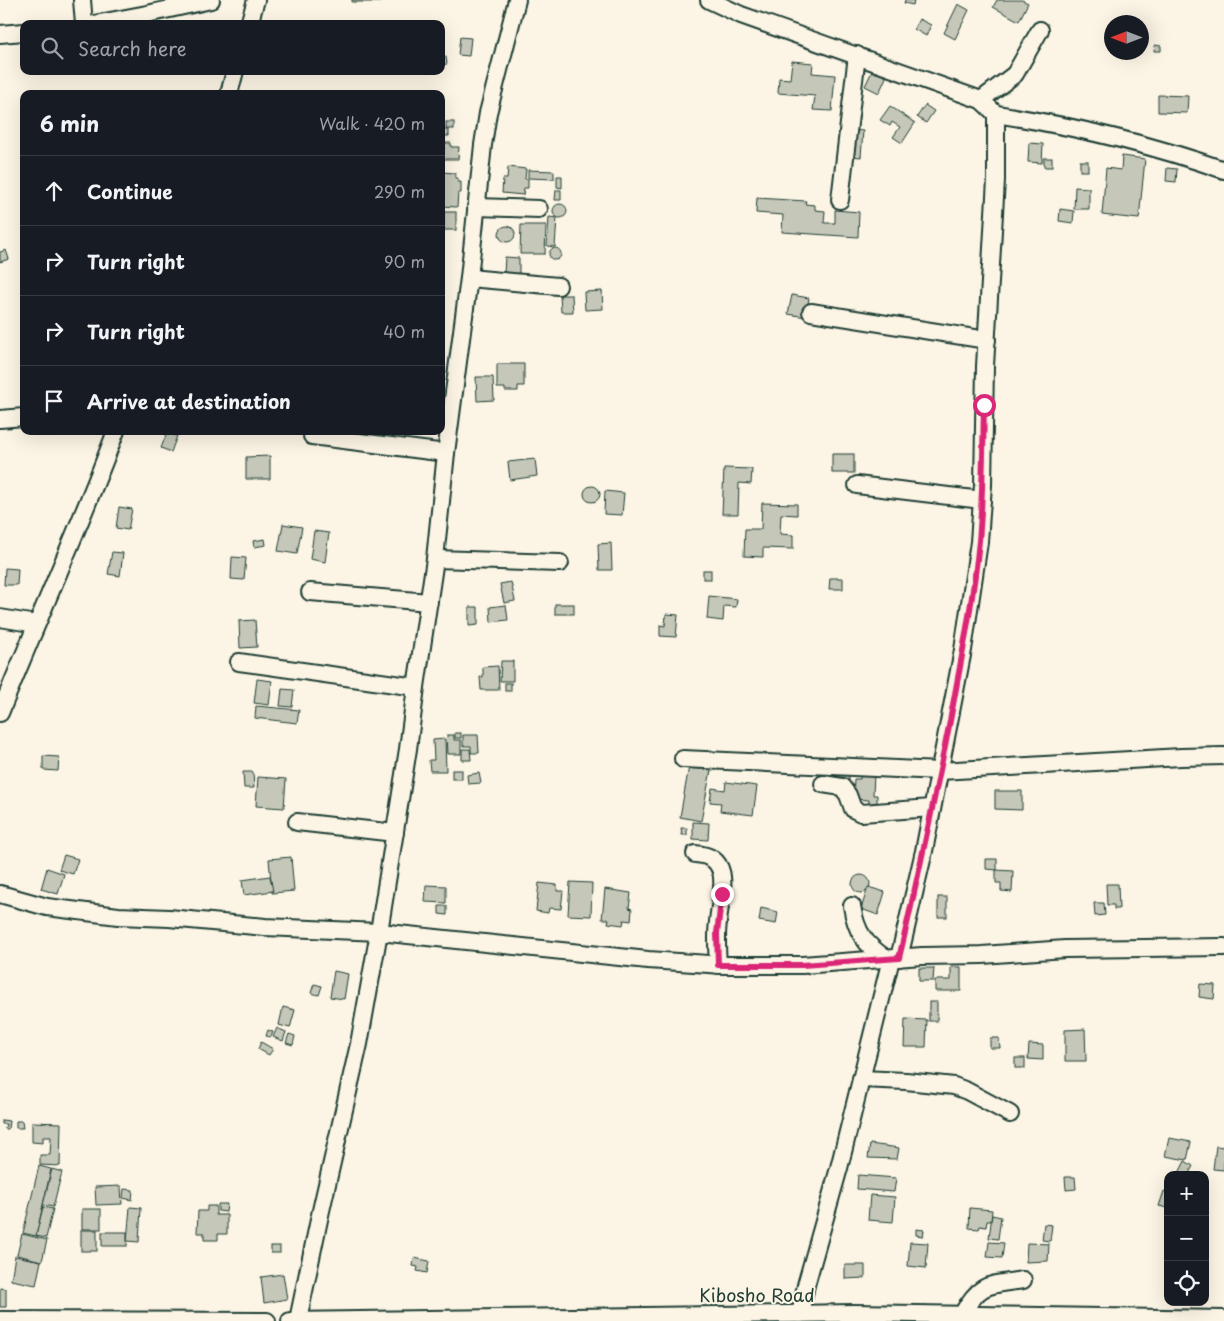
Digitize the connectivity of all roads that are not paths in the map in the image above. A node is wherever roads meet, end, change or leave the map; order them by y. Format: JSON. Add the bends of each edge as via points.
{"nodes":[{"id":1,"x":82,"y":0,"type":"edge"},
{"id":2,"x":211,"y":0,"type":"edge"},
{"id":3,"x":256,"y":0,"type":"edge"},
{"id":4,"x":517,"y":0,"type":"edge"},
{"id":5,"x":709,"y":0,"type":"edge"},
{"id":6,"x":84,"y":20,"type":"edge"},
{"id":7,"x":115,"y":20,"type":"edge"},
{"id":8,"x":250,"y":20,"type":"edge"},
{"id":9,"x":1040,"y":30,"type":"dead end"},
{"id":10,"x":20,"y":32,"type":"edge"},
{"id":11,"x":0,"y":34,"type":"edge"},
{"id":12,"x":857,"y":55,"type":"junction"},
{"id":13,"x":234,"y":75,"type":"edge"},
{"id":14,"x":230,"y":90,"type":"edge"},
{"id":15,"x":981,"y":100,"type":"junction"},
{"id":16,"x":996,"y":114,"type":"junction"},
{"id":17,"x":1224,"y":170,"type":"edge"},
{"id":18,"x":840,"y":200,"type":"dead end"},
{"id":19,"x":476,"y":207,"type":"junction"},
{"id":20,"x":539,"y":209,"type":"dead end"},
{"id":21,"x":469,"y":278,"type":"junction"},
{"id":22,"x":558,"y":286,"type":"dead end"},
{"id":23,"x":811,"y":312,"type":"dead end"},
{"id":24,"x":987,"y":340,"type":"junction"},
{"id":25,"x":20,"y":418,"type":"edge"},
{"id":26,"x":0,"y":419,"type":"edge"},
{"id":27,"x":114,"y":435,"type":"edge"},
{"id":28,"x":312,"y":436,"type":"dead end"},
{"id":29,"x":446,"y":453,"type":"junction"},
{"id":30,"x":856,"y":485,"type":"dead end"},
{"id":31,"x":982,"y":500,"type":"junction"},
{"id":32,"x":435,"y":559,"type":"junction"},
{"id":33,"x":560,"y":563,"type":"dead end"},
{"id":34,"x":310,"y":592,"type":"dead end"},
{"id":35,"x":430,"y":602,"type":"junction"},
{"id":36,"x":0,"y":618,"type":"edge"},
{"id":37,"x":36,"y":624,"type":"junction"},
{"id":38,"x":239,"y":662,"type":"dead end"},
{"id":39,"x":416,"y":688,"type":"junction"},
{"id":40,"x":0,"y":713,"type":"edge"},
{"id":41,"x":1224,"y":756,"type":"edge"},
{"id":42,"x":683,"y":759,"type":"dead end"},
{"id":43,"x":940,"y":771,"type":"junction"},
{"id":44,"x":823,"y":784,"type":"dead end"},
{"id":45,"x":932,"y":808,"type":"junction"},
{"id":46,"x":297,"y":822,"type":"dead end"},
{"id":47,"x":395,"y":833,"type":"junction"},
{"id":48,"x":695,"y":854,"type":"dead end"},
{"id":49,"x":0,"y":894,"type":"edge"},
{"id":50,"x":852,"y":906,"type":"dead end"},
{"id":51,"x":379,"y":932,"type":"junction"},
{"id":52,"x":1224,"y":947,"type":"edge"},
{"id":53,"x":892,"y":959,"type":"junction"},
{"id":54,"x":718,"y":965,"type":"junction"},
{"id":55,"x":861,"y":1079,"type":"junction"},
{"id":56,"x":1010,"y":1114,"type":"dead end"},
{"id":57,"x":1023,"y":1280,"type":"dead end"},
{"id":58,"x":962,"y":1315,"type":"junction"},
{"id":59,"x":796,"y":1316,"type":"edge"},
{"id":60,"x":1042,"y":1318,"type":"edge"},
{"id":61,"x":1224,"y":1319,"type":"edge"},
{"id":62,"x":0,"y":1320,"type":"edge"},
{"id":63,"x":34,"y":1320,"type":"edge"},
{"id":64,"x":298,"y":1320,"type":"edge"},
{"id":65,"x":267,"y":1321,"type":"edge"},
{"id":66,"x":290,"y":1321,"type":"edge"}],
"edges":[{"from":1,"to":6,"type":"street"},
{"from":2,"to":7,"type":"street"},
{"from":3,"to":8,"type":"street"},
{"from":4,"to":19,"type":"street","via":[[488,113]]},
{"from":5,"to":12,"type":"street","via":[[741,15]]},
{"from":9,"to":15,"type":"street","via":[[1015,74]]},
{"from":10,"to":11,"type":"street"},
{"from":12,"to":15,"type":"street"},
{"from":12,"to":18,"type":"street"},
{"from":13,"to":14,"type":"street"},
{"from":15,"to":16,"type":"street"},
{"from":16,"to":17,"type":"street","via":[[1114,137]]},
{"from":16,"to":24,"type":"street","via":[[996,180]]},
{"from":19,"to":20,"type":"street"},
{"from":19,"to":21,"type":"street"},
{"from":21,"to":22,"type":"street"},
{"from":21,"to":29,"type":"street"},
{"from":23,"to":24,"type":"street"},
{"from":24,"to":31,"type":"street"},
{"from":25,"to":26,"type":"street"},
{"from":27,"to":37,"type":"street"},
{"from":28,"to":29,"type":"street"},
{"from":29,"to":32,"type":"street"},
{"from":30,"to":31,"type":"street"},
{"from":31,"to":43,"type":"street","via":[[972,597]]},
{"from":32,"to":33,"type":"street"},
{"from":32,"to":35,"type":"street"},
{"from":34,"to":35,"type":"street"},
{"from":35,"to":39,"type":"street"},
{"from":36,"to":37,"type":"street"},
{"from":37,"to":40,"type":"street"},
{"from":38,"to":39,"type":"street"},
{"from":39,"to":47,"type":"street"},
{"from":41,"to":43,"type":"street"},
{"from":42,"to":43,"type":"street"},
{"from":43,"to":45,"type":"street"},
{"from":44,"to":45,"type":"street","via":[[842,787],[853,810],[861,813]]},
{"from":45,"to":53,"type":"street","via":[[912,906]]},
{"from":46,"to":47,"type":"street"},
{"from":47,"to":51,"type":"street"},
{"from":48,"to":54,"type":"street","via":[[710,857],[721,870]]},
{"from":49,"to":51,"type":"street","via":[[47,907],[118,916]]},
{"from":50,"to":53,"type":"street","via":[[858,932],[868,944]]},
{"from":51,"to":54,"type":"street"},
{"from":51,"to":64,"type":"street","via":[[360,1044]]},
{"from":52,"to":53,"type":"street","via":[[1065,949]]},
{"from":53,"to":54,"type":"street","via":[[802,965]]},
{"from":53,"to":55,"type":"street"},
{"from":55,"to":56,"type":"street","via":[[954,1086]]},
{"from":55,"to":59,"type":"street"},
{"from":57,"to":58,"type":"street","via":[[981,1289]]},
{"from":58,"to":59,"type":"street","name":"Kibosho Road","via":[[854,1313]]},
{"from":58,"to":60,"type":"street","name":"Kibosho Road"},
{"from":59,"to":64,"type":"street","name":"Kibosho Road"},
{"from":60,"to":61,"type":"street","name":"Kibosho Road"},
{"from":62,"to":63,"type":"street"},
{"from":63,"to":65,"type":"street"},
{"from":64,"to":66,"type":"street","name":"Kibosho Road"}]}
